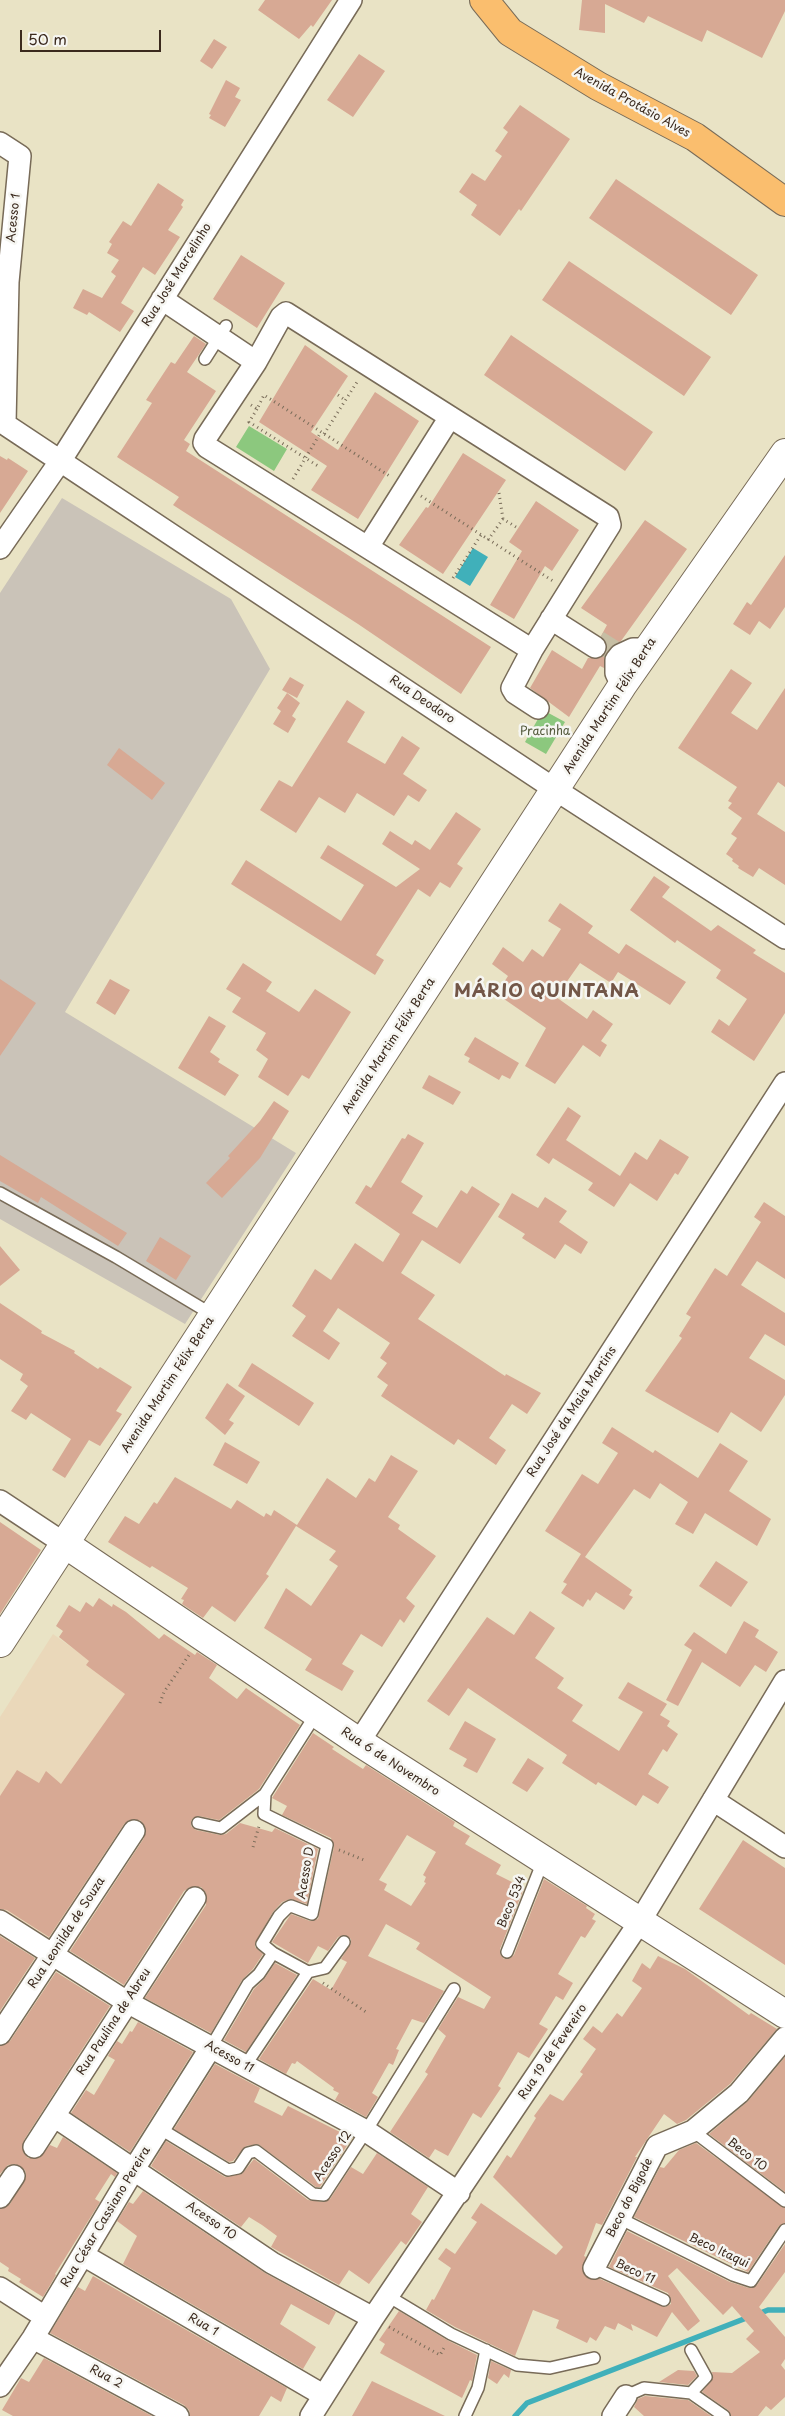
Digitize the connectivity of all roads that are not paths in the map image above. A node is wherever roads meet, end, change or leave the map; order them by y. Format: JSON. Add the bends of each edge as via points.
{"nodes":[{"id":1,"x":351,"y":0,"type":"edge"},
{"id":2,"x":484,"y":0,"type":"edge"},
{"id":3,"x":0,"y":143,"type":"edge"},
{"id":4,"x":785,"y":202,"type":"edge"},
{"id":5,"x":4,"y":280,"type":"edge"},
{"id":6,"x":166,"y":293,"type":"junction"},
{"id":7,"x":222,"y":332,"type":"junction"},
{"id":8,"x":259,"y":356,"type":"junction"},
{"id":9,"x":205,"y":359,"type":"dead end"},
{"id":10,"x":450,"y":417,"type":"junction"},
{"id":11,"x":3,"y":422,"type":"edge"},
{"id":12,"x":785,"y":453,"type":"edge"},
{"id":13,"x":61,"y":460,"type":"junction"},
{"id":14,"x":368,"y":547,"type":"junction"},
{"id":15,"x":0,"y":548,"type":"edge"},
{"id":16,"x":553,"y":616,"type":"junction"},
{"id":17,"x":648,"y":649,"type":"junction"},
{"id":18,"x":532,"y":650,"type":"junction"},
{"id":19,"x":609,"y":652,"type":"junction"},
{"id":20,"x":622,"y":686,"type":"junction"},
{"id":21,"x":538,"y":708,"type":"dead end"},
{"id":22,"x":556,"y":790,"type":"junction"},
{"id":23,"x":785,"y":938,"type":"edge"},
{"id":24,"x":785,"y":1083,"type":"edge"},
{"id":25,"x":0,"y":1193,"type":"edge"},
{"id":26,"x":213,"y":1315,"type":"junction"},
{"id":27,"x":0,"y":1501,"type":"edge"},
{"id":28,"x":65,"y":1544,"type":"junction"},
{"id":29,"x":3,"y":1632,"type":"edge"},
{"id":30,"x":785,"y":1681,"type":"edge"},
{"id":31,"x":316,"y":1713,"type":"junction"},
{"id":32,"x":359,"y":1742,"type":"junction"},
{"id":33,"x":265,"y":1794,"type":"junction"},
{"id":34,"x":713,"y":1800,"type":"junction"},
{"id":35,"x":198,"y":1823,"type":"dead end"},
{"id":36,"x":134,"y":1831,"type":"dead end"},
{"id":37,"x":785,"y":1847,"type":"edge"},
{"id":38,"x":543,"y":1861,"type":"junction"},
{"id":39,"x":195,"y":1898,"type":"dead end"},
{"id":40,"x":0,"y":1921,"type":"edge"},
{"id":41,"x":639,"y":1923,"type":"junction"},
{"id":42,"x":344,"y":1942,"type":"dead end"},
{"id":43,"x":507,"y":1952,"type":"dead end"},
{"id":44,"x":273,"y":1953,"type":"junction"},
{"id":45,"x":53,"y":1956,"type":"junction"},
{"id":46,"x":308,"y":1972,"type":"junction"},
{"id":47,"x":454,"y":1989,"type":"dead end"},
{"id":48,"x":127,"y":2002,"type":"junction"},
{"id":49,"x":785,"y":2014,"type":"edge"},
{"id":50,"x":0,"y":2034,"type":"edge"},
{"id":51,"x":785,"y":2038,"type":"edge"},
{"id":52,"x":211,"y":2047,"type":"junction"},
{"id":53,"x":245,"y":2066,"type":"junction"},
{"id":54,"x":54,"y":2116,"type":"junction"},
{"id":55,"x":159,"y":2128,"type":"junction"},
{"id":56,"x":366,"y":2131,"type":"junction"},
{"id":57,"x":693,"y":2131,"type":"junction"},
{"id":58,"x":34,"y":2147,"type":"dead end"},
{"id":59,"x":134,"y":2169,"type":"junction"},
{"id":60,"x":14,"y":2176,"type":"dead end"},
{"id":61,"x":459,"y":2193,"type":"junction"},
{"id":62,"x":0,"y":2197,"type":"edge"},
{"id":63,"x":785,"y":2201,"type":"edge"},
{"id":64,"x":619,"y":2218,"type":"junction"},
{"id":65,"x":785,"y":2230,"type":"edge"},
{"id":66,"x":83,"y":2254,"type":"junction"},
{"id":67,"x":594,"y":2268,"type":"joint"},
{"id":68,"x":0,"y":2288,"type":"edge"},
{"id":69,"x":388,"y":2296,"type":"junction"},
{"id":70,"x":664,"y":2300,"type":"dead end"},
{"id":71,"x":44,"y":2317,"type":"junction"},
{"id":72,"x":372,"y":2318,"type":"junction"},
{"id":73,"x":33,"y":2338,"type":"junction"},
{"id":74,"x":486,"y":2350,"type":"junction"},
{"id":75,"x":691,"y":2350,"type":"dead end"},
{"id":76,"x":594,"y":2358,"type":"dead end"},
{"id":77,"x":0,"y":2386,"type":"edge"},
{"id":78,"x":691,"y":2393,"type":"junction"},
{"id":79,"x":323,"y":2396,"type":"junction"},
{"id":80,"x":626,"y":2396,"type":"joint"},
{"id":81,"x":178,"y":2416,"type":"edge"},
{"id":82,"x":311,"y":2416,"type":"edge"},
{"id":83,"x":465,"y":2416,"type":"edge"},
{"id":84,"x":613,"y":2416,"type":"edge"},
{"id":85,"x":724,"y":2416,"type":"edge"}],
"edges":[{"from":1,"to":6,"type":"street","name":"Rua José Marcelinho"},
{"from":2,"to":4,"type":"main road","name":"Avenida Protásio Alves","via":[[510,32],[598,86],[695,137]]},
{"from":3,"to":5,"type":"street","name":"Acesso 1","via":[[20,156]]},
{"from":5,"to":11,"type":"street","name":"Acesso 1"},
{"from":6,"to":7,"type":"street"},
{"from":6,"to":13,"type":"street","name":"Rua José Marcelinho"},
{"from":7,"to":8,"type":"street"},
{"from":7,"to":9,"type":"lane"},
{"from":8,"to":10,"type":"street","via":[[286,312]]},
{"from":8,"to":14,"type":"street","via":[[204,443]]},
{"from":10,"to":14,"type":"street"},
{"from":10,"to":16,"type":"street","via":[[610,520],[610,525]]},
{"from":11,"to":13,"type":"street","name":"Rua Deodoro"},
{"from":12,"to":17,"type":"street","name":"Avenida Martim Félix Berta"},
{"from":13,"to":15,"type":"street","name":"Rua José Marcelinho"},
{"from":13,"to":22,"type":"street","name":"Rua Deodoro"},
{"from":14,"to":18,"type":"street"},
{"from":16,"to":18,"type":"street"},
{"from":16,"to":19,"type":"street"},
{"from":17,"to":19,"type":"street"},
{"from":17,"to":20,"type":"street","name":"Avenida Martim Félix Berta"},
{"from":18,"to":21,"type":"street","via":[[512,688]]},
{"from":19,"to":20,"type":"street"},
{"from":20,"to":22,"type":"street","name":"Avenida Martim Félix Berta"},
{"from":22,"to":23,"type":"street","name":"Rua Deodoro"},
{"from":22,"to":26,"type":"street","name":"Avenida Martim Félix Berta"},
{"from":24,"to":32,"type":"street","name":"Rua José da Maia Martins"},
{"from":25,"to":26,"type":"lane","via":[[116,1256]]},
{"from":26,"to":28,"type":"street","name":"Avenida Martim Félix Berta"},
{"from":27,"to":28,"type":"street","name":"Rua 6 de Novembro"},
{"from":28,"to":29,"type":"street","name":"Avenida Martim Félix Berta"},
{"from":28,"to":31,"type":"street","name":"Rua 6 de Novembro"},
{"from":30,"to":34,"type":"street","name":"Rua 19 de Fevereiro"},
{"from":31,"to":32,"type":"street","name":"Rua 6 de Novembro"},
{"from":31,"to":33,"type":"lane"},
{"from":32,"to":38,"type":"street","name":"Rua 6 de Novembro"},
{"from":33,"to":35,"type":"lane","via":[[221,1828]]},
{"from":33,"to":44,"type":"lane","name":"Acesso D","via":[[264,1814],[327,1845],[312,1914],[292,1906],[279,1916],[262,1944]]},
{"from":34,"to":37,"type":"street"},
{"from":34,"to":41,"type":"street","name":"Rua 19 de Fevereiro"},
{"from":36,"to":45,"type":"street","name":"Rua Leonilda de Souza"},
{"from":38,"to":41,"type":"street","name":"Rua 6 de Novembro"},
{"from":38,"to":43,"type":"lane","name":"Beco 534"},
{"from":39,"to":48,"type":"street","name":"Rua Paulina de Abreu"},
{"from":40,"to":45,"type":"street","name":"Acesso 11"},
{"from":41,"to":49,"type":"street","name":"Rua 6 de Novembro"},
{"from":41,"to":61,"type":"street","name":"Rua 19 de Fevereiro"},
{"from":42,"to":46,"type":"lane","via":[[325,1968]]},
{"from":44,"to":46,"type":"lane"},
{"from":44,"to":52,"type":"lane","via":[[260,1974],[248,1984]]},
{"from":45,"to":48,"type":"street","name":"Acesso 11"},
{"from":45,"to":50,"type":"street","name":"Rua Leonilda de Souza"},
{"from":46,"to":53,"type":"lane"},
{"from":47,"to":56,"type":"lane","name":"Acesso 12"},
{"from":48,"to":52,"type":"street","name":"Acesso 11"},
{"from":48,"to":54,"type":"street","name":"Rua Paulina de Abreu"},
{"from":51,"to":57,"type":"street","name":"Beco do Bigode","via":[[739,2093]]},
{"from":52,"to":53,"type":"street","name":"Acesso 11"},
{"from":52,"to":55,"type":"street","name":"Rua César Cassiano Pereira"},
{"from":53,"to":56,"type":"street","name":"Acesso 11"},
{"from":54,"to":58,"type":"street","name":"Rua Paulina de Abreu"},
{"from":54,"to":59,"type":"street","name":"Acesso 10"},
{"from":55,"to":56,"type":"lane","name":"Acesso 12","via":[[228,2170],[238,2168],[248,2153],[256,2151],[320,2196],[324,2195]]},
{"from":55,"to":59,"type":"street","name":"Rua César Cassiano Pereira"},
{"from":56,"to":61,"type":"street","name":"Acesso 11"},
{"from":57,"to":63,"type":"lane","name":"Beco 10"},
{"from":57,"to":64,"type":"street","name":"Beco do Bigode","via":[[657,2146]]},
{"from":59,"to":66,"type":"street","name":"Rua César Cassiano Pereira"},
{"from":59,"to":72,"type":"street","name":"Acesso 10","via":[[272,2263]]},
{"from":60,"to":62,"type":"street"},
{"from":61,"to":69,"type":"street","name":"Rua 19 de Fevereiro"},
{"from":64,"to":65,"type":"lane","name":"Beco Itaqui","via":[[751,2281]]},
{"from":64,"to":67,"type":"street","name":"Beco do Bigode"},
{"from":66,"to":71,"type":"street","name":"Rua César Cassiano Pereira"},
{"from":66,"to":79,"type":"street","name":"Rua 1"},
{"from":67,"to":70,"type":"lane","name":"Beco 11"},
{"from":68,"to":71,"type":"street"},
{"from":69,"to":72,"type":"street","name":"Rua 19 de Fevereiro"},
{"from":69,"to":74,"type":"lane","via":[[451,2334]]},
{"from":71,"to":73,"type":"street","name":"Rua César Cassiano Pereira"},
{"from":72,"to":79,"type":"street","name":"Rua 19 de Fevereiro"},
{"from":73,"to":77,"type":"street","name":"Rua César Cassiano Pereira"},
{"from":73,"to":81,"type":"street","name":"Rua 2"},
{"from":74,"to":76,"type":"lane","via":[[517,2365],[550,2368]]},
{"from":74,"to":83,"type":"lane","via":[[478,2388]]},
{"from":75,"to":78,"type":"lane","via":[[706,2377]]},
{"from":78,"to":80,"type":"lane","via":[[644,2388]]},
{"from":78,"to":85,"type":"lane"},
{"from":79,"to":82,"type":"street","name":"Rua 19 de Fevereiro"},
{"from":80,"to":84,"type":"street"}]}
